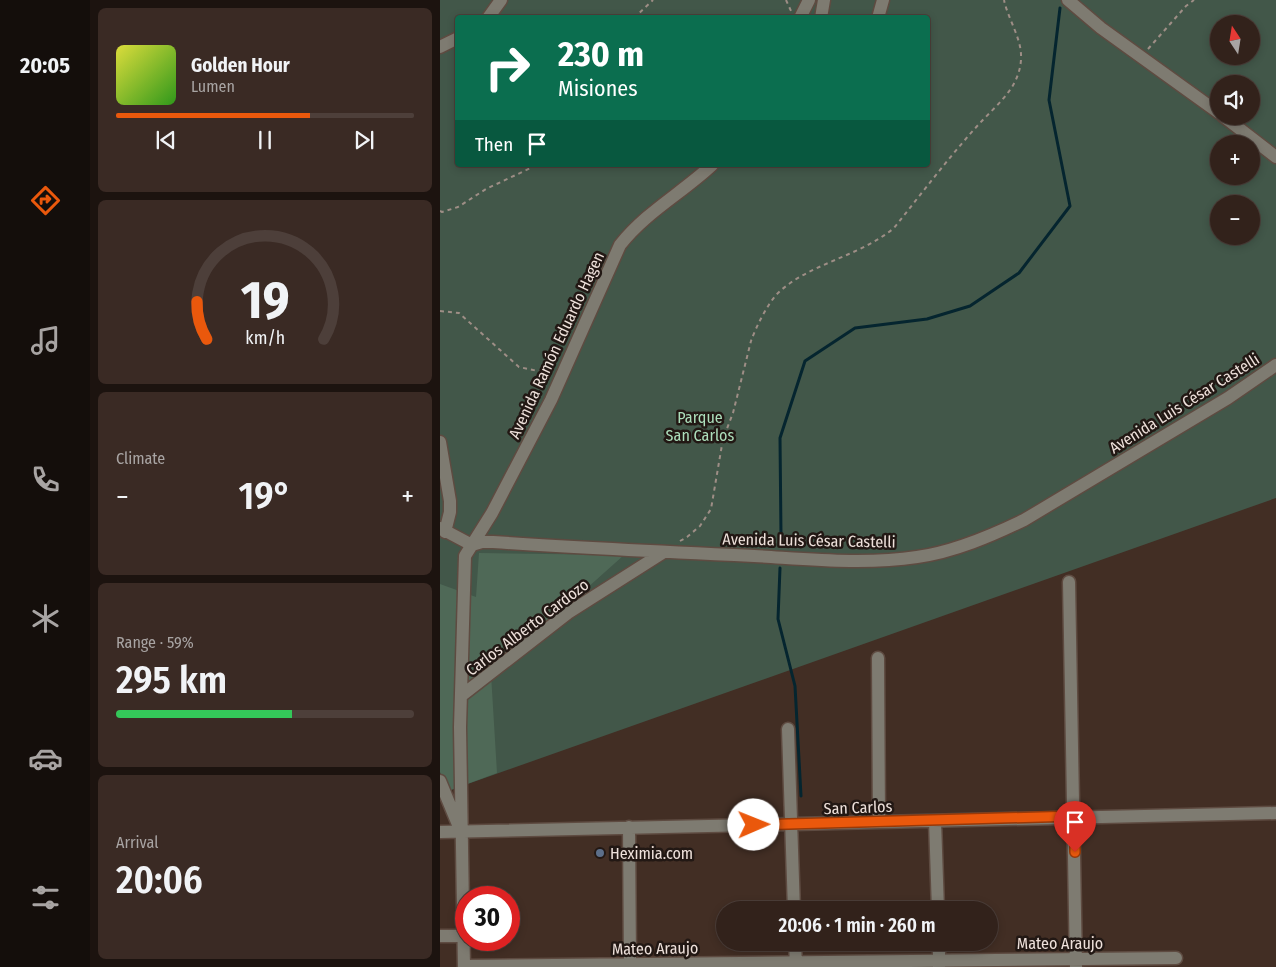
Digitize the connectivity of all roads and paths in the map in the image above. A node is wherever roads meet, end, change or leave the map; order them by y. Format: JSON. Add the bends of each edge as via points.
{"nodes":[{"id":1,"x":501,"y":0,"type":"edge"},
{"id":2,"x":653,"y":0,"type":"edge"},
{"id":3,"x":786,"y":0,"type":"edge"},
{"id":4,"x":809,"y":0,"type":"edge"},
{"id":5,"x":824,"y":0,"type":"edge"},
{"id":6,"x":883,"y":0,"type":"edge"},
{"id":7,"x":1004,"y":0,"type":"edge"},
{"id":8,"x":1068,"y":0,"type":"edge"},
{"id":9,"x":1194,"y":0,"type":"edge"},
{"id":10,"x":490,"y":15,"type":"edge"},
{"id":11,"x":637,"y":15,"type":"edge"},
{"id":12,"x":793,"y":15,"type":"edge"},
{"id":13,"x":802,"y":15,"type":"edge"},
{"id":14,"x":822,"y":15,"type":"edge"},
{"id":15,"x":879,"y":15,"type":"edge"},
{"id":16,"x":455,"y":40,"type":"edge"},
{"id":17,"x":440,"y":47,"type":"edge"},
{"id":18,"x":1141,"y":57,"type":"junction"},
{"id":19,"x":1210,"y":107,"type":"edge"},
{"id":20,"x":1235,"y":125,"type":"edge"},
{"id":21,"x":1276,"y":157,"type":"edge"},
{"id":22,"x":533,"y":167,"type":"edge"},
{"id":23,"x":710,"y":167,"type":"edge"},
{"id":24,"x":440,"y":211,"type":"edge"},
{"id":25,"x":440,"y":311,"type":"edge"},
{"id":26,"x":1276,"y":365,"type":"edge"},
{"id":27,"x":562,"y":376,"type":"junction"},
{"id":28,"x":440,"y":442,"type":"edge"},
{"id":29,"x":443,"y":530,"type":"edge"},
{"id":30,"x":674,"y":544,"type":"dead end"},
{"id":31,"x":472,"y":545,"type":"junction"},
{"id":32,"x":664,"y":552,"type":"junction"},
{"id":33,"x":1069,"y":582,"type":"dead end"},
{"id":34,"x":878,"y":658,"type":"dead end"},
{"id":35,"x":461,"y":696,"type":"junction"},
{"id":36,"x":788,"y":728,"type":"dead end"},
{"id":37,"x":440,"y":781,"type":"edge"},
{"id":38,"x":1276,"y":813,"type":"edge"},
{"id":39,"x":1075,"y":816,"type":"junction"},
{"id":40,"x":935,"y":821,"type":"junction"},
{"id":41,"x":879,"y":822,"type":"junction"},
{"id":42,"x":790,"y":825,"type":"junction"},
{"id":43,"x":628,"y":828,"type":"junction"},
{"id":44,"x":461,"y":831,"type":"junction"},
{"id":45,"x":440,"y":832,"type":"edge"},
{"id":46,"x":462,"y":886,"type":"edge"},
{"id":47,"x":794,"y":901,"type":"edge"},
{"id":48,"x":938,"y":901,"type":"edge"},
{"id":49,"x":440,"y":936,"type":"edge"},
{"id":50,"x":455,"y":936,"type":"edge"},
{"id":51,"x":464,"y":951,"type":"edge"},
{"id":52,"x":795,"y":951,"type":"edge"},
{"id":53,"x":939,"y":951,"type":"edge"},
{"id":54,"x":1176,"y":958,"type":"dead end"},
{"id":55,"x":1076,"y":963,"type":"edge"},
{"id":56,"x":630,"y":964,"type":"junction"},
{"id":57,"x":939,"y":964,"type":"edge"},
{"id":58,"x":796,"y":965,"type":"edge"},
{"id":59,"x":464,"y":966,"type":"edge"}],
"edges":[{"from":1,"to":10,"type":"street"},
{"from":2,"to":11,"type":"path"},
{"from":3,"to":12,"type":"path"},
{"from":4,"to":13,"type":"street"},
{"from":5,"to":14,"type":"street"},
{"from":6,"to":15,"type":"street"},
{"from":7,"to":30,"type":"path","via":[[1020,44],[1021,58],[1013,86],[894,228],[864,248],[800,277],[775,296],[751,341],[723,439],[711,509],[700,526]]},
{"from":8,"to":18,"type":"street"},
{"from":9,"to":18,"type":"path"},
{"from":16,"to":17,"type":"street"},
{"from":18,"to":19,"type":"street"},
{"from":20,"to":21,"type":"street"},
{"from":22,"to":24,"type":"path","via":[[486,189],[458,207]]},
{"from":23,"to":27,"type":"street","name":"Avenida Ramón Eduardo Hagen","via":[[633,228],[620,245]]},
{"from":25,"to":27,"type":"path","via":[[459,313],[518,367]]},
{"from":26,"to":32,"type":"street","name":"Avenida Luis César Castelli","via":[[1228,398],[1024,520],[944,552],[917,557],[839,560]]},
{"from":27,"to":31,"type":"street","name":"Avenida Ramón Eduardo Hagen","via":[[492,514]]},
{"from":28,"to":29,"type":"street","via":[[450,501],[450,512]]},
{"from":29,"to":31,"type":"street"},
{"from":31,"to":32,"type":"street","name":"Avenida Luis César Castelli","via":[[493,542]]},
{"from":31,"to":35,"type":"street","name":"Avenida Ramón Eduardo Hagen","via":[[464,556]]},
{"from":32,"to":35,"type":"street","name":"Carlos Alberto Cardozo","via":[[568,613]]},
{"from":33,"to":39,"type":"street"},
{"from":34,"to":41,"type":"street"},
{"from":35,"to":44,"type":"street","name":"Avenida Ramón Eduardo Hagen"},
{"from":36,"to":42,"type":"street"},
{"from":37,"to":44,"type":"street"},
{"from":38,"to":39,"type":"street","name":"San Carlos"},
{"from":39,"to":40,"type":"street","name":"San Carlos"},
{"from":39,"to":55,"type":"street"},
{"from":40,"to":41,"type":"street","name":"San Carlos"},
{"from":40,"to":48,"type":"street"},
{"from":41,"to":42,"type":"street","name":"San Carlos"},
{"from":42,"to":43,"type":"street","name":"San Carlos"},
{"from":42,"to":47,"type":"street"},
{"from":43,"to":44,"type":"street","name":"San Carlos"},
{"from":43,"to":56,"type":"street"},
{"from":44,"to":45,"type":"street","name":"San Carlos"},
{"from":44,"to":46,"type":"street","name":"Avenida Ramón Eduardo Hagen"},
{"from":49,"to":50,"type":"street"},
{"from":51,"to":59,"type":"street","name":"Avenida Ramón Eduardo Hagen"},
{"from":52,"to":58,"type":"street"},
{"from":53,"to":57,"type":"street"},
{"from":54,"to":55,"type":"street","name":"Mateo Araujo"},
{"from":55,"to":57,"type":"street","name":"Mateo Araujo"},
{"from":56,"to":58,"type":"street","name":"Mateo Araujo"},
{"from":56,"to":59,"type":"street","name":"Mateo Araujo"},
{"from":57,"to":58,"type":"street","name":"Mateo Araujo"}]}
